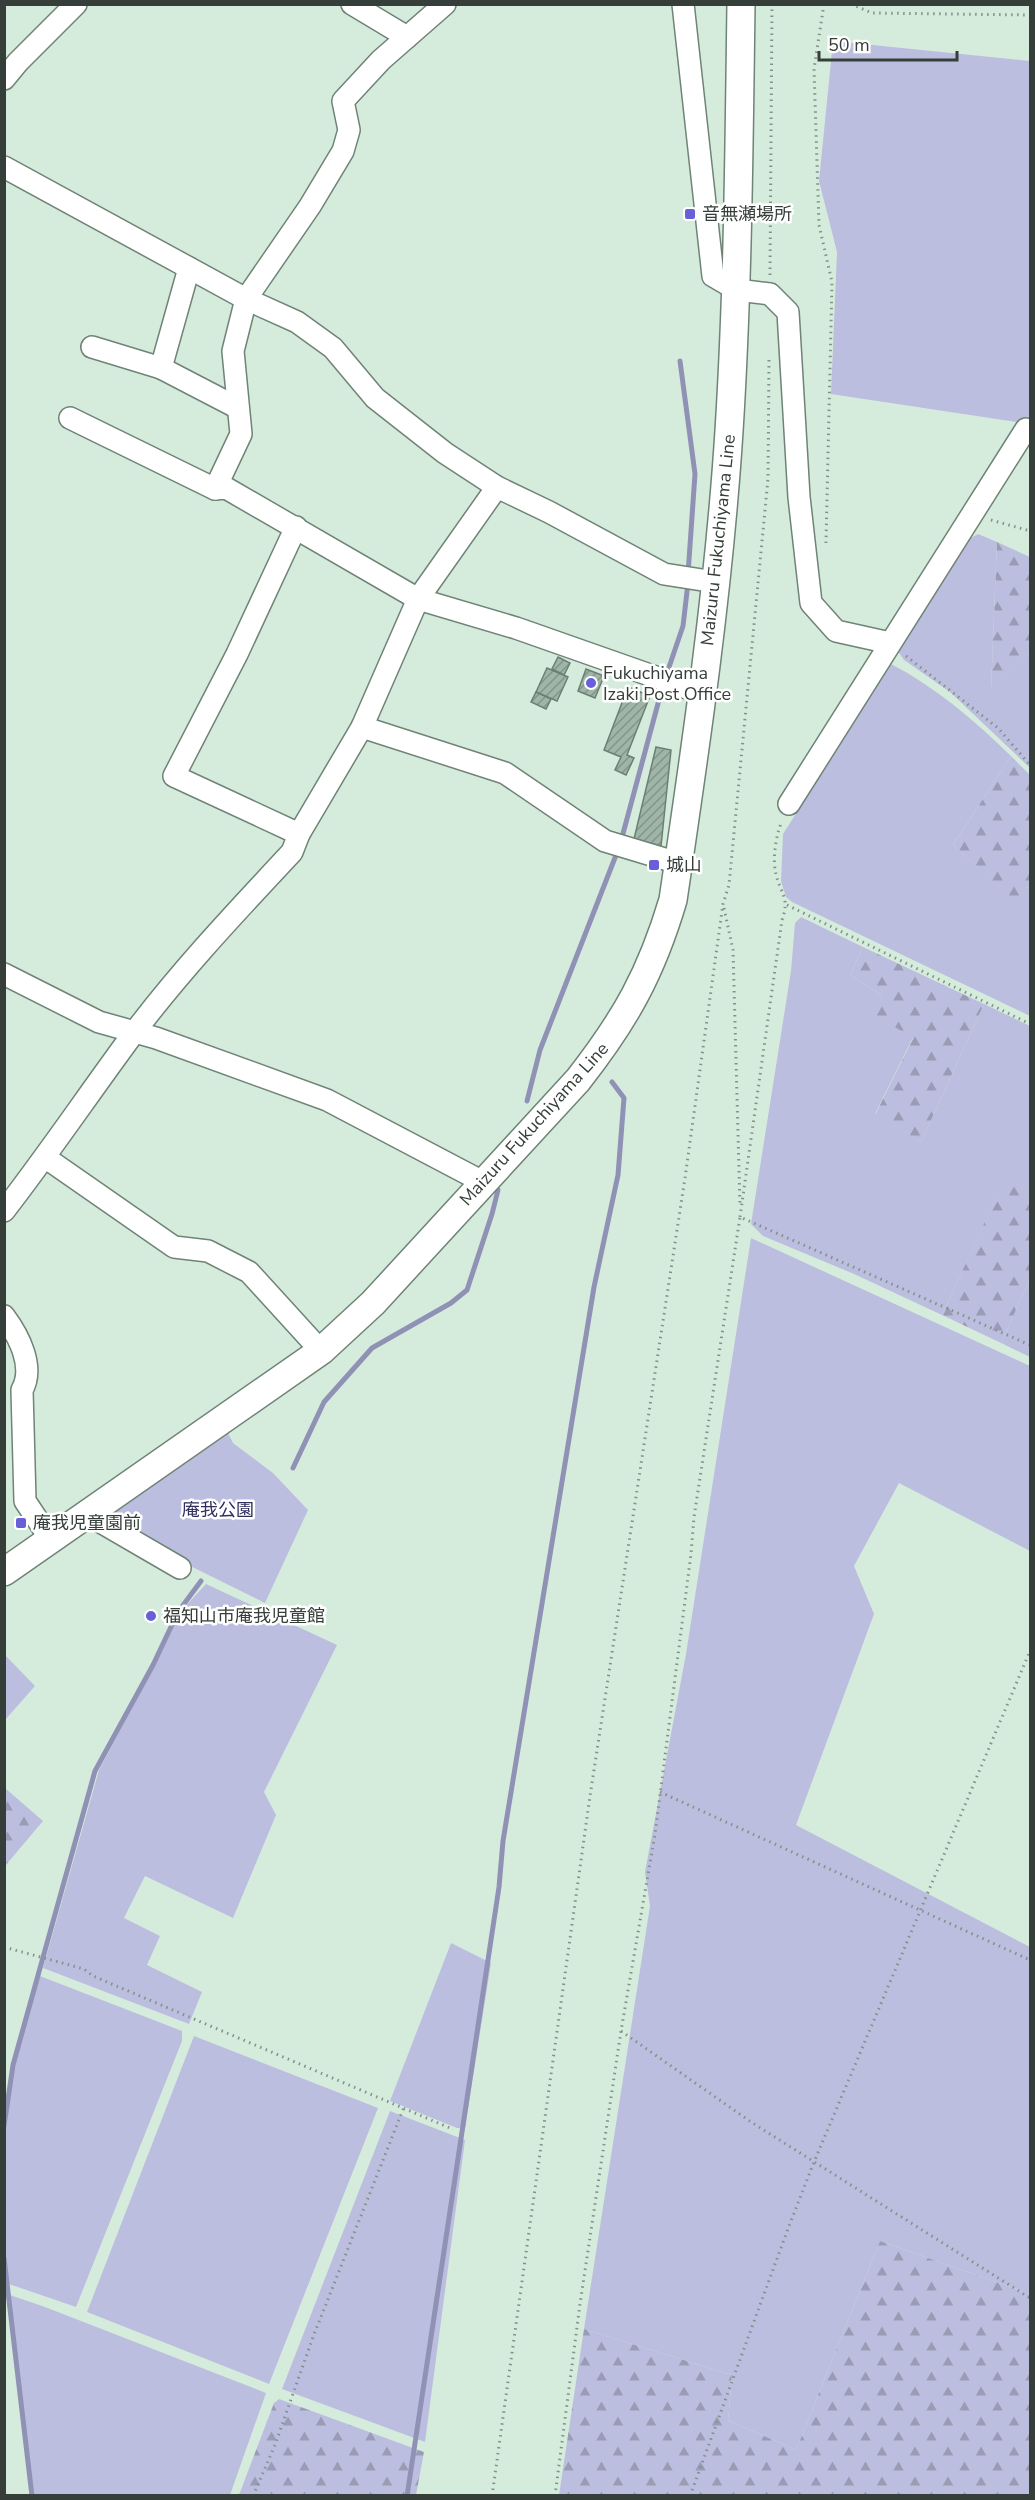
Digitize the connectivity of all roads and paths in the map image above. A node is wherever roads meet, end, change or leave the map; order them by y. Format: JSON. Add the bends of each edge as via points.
{"nodes":[{"id":1,"x":76,"y":4,"type":"edge"},
{"id":2,"x":352,"y":4,"type":"edge"},
{"id":3,"x":445,"y":4,"type":"edge"},
{"id":4,"x":683,"y":4,"type":"edge"},
{"id":5,"x":741,"y":4,"type":"edge"},
{"id":6,"x":772,"y":4,"type":"edge"},
{"id":7,"x":824,"y":4,"type":"edge"},
{"id":8,"x":851,"y":4,"type":"edge"},
{"id":9,"x":1030,"y":15,"type":"edge"},
{"id":10,"x":407,"y":37,"type":"junction"},
{"id":11,"x":4,"y":79,"type":"edge"},
{"id":12,"x":4,"y":167,"type":"edge"},
{"id":13,"x":189,"y":268,"type":"junction"},
{"id":14,"x":737,"y":290,"type":"junction"},
{"id":15,"x":770,"y":294,"type":"junction"},
{"id":16,"x":246,"y":299,"type":"junction"},
{"id":17,"x":92,"y":347,"type":"dead end"},
{"id":18,"x":770,"y":352,"type":"dead end"},
{"id":19,"x":161,"y":368,"type":"junction"},
{"id":20,"x":238,"y":408,"type":"junction"},
{"id":21,"x":70,"y":418,"type":"dead end"},
{"id":22,"x":1026,"y":429,"type":"dead end"},
{"id":23,"x":497,"y":487,"type":"junction"},
{"id":24,"x":215,"y":489,"type":"junction"},
{"id":25,"x":972,"y":514,"type":"junction"},
{"id":26,"x":296,"y":527,"type":"junction"},
{"id":27,"x":1030,"y":531,"type":"edge"},
{"id":28,"x":825,"y":544,"type":"dead end"},
{"id":29,"x":715,"y":582,"type":"junction"},
{"id":30,"x":418,"y":599,"type":"junction"},
{"id":31,"x":890,"y":643,"type":"junction"},
{"id":32,"x":701,"y":693,"type":"junction"},
{"id":33,"x":362,"y":727,"type":"junction"},
{"id":34,"x":1030,"y":765,"type":"edge"},
{"id":35,"x":789,"y":804,"type":"joint"},
{"id":36,"x":299,"y":834,"type":"junction"},
{"id":37,"x":678,"y":863,"type":"junction"},
{"id":38,"x":723,"y":904,"type":"junction"},
{"id":39,"x":787,"y":905,"type":"junction"},
{"id":40,"x":4,"y":974,"type":"edge"},
{"id":41,"x":1030,"y":1024,"type":"edge"},
{"id":42,"x":134,"y":1033,"type":"junction"},
{"id":43,"x":46,"y":1158,"type":"junction"},
{"id":44,"x":483,"y":1182,"type":"junction"},
{"id":45,"x":4,"y":1211,"type":"edge"},
{"id":46,"x":740,"y":1217,"type":"junction"},
{"id":47,"x":4,"y":1316,"type":"edge"},
{"id":48,"x":1030,"y":1345,"type":"edge"},
{"id":49,"x":321,"y":1351,"type":"junction"},
{"id":50,"x":87,"y":1514,"type":"junction"},
{"id":51,"x":51,"y":1540,"type":"junction"},
{"id":52,"x":180,"y":1569,"type":"dead end"},
{"id":53,"x":4,"y":1572,"type":"edge"},
{"id":54,"x":1030,"y":1652,"type":"edge"},
{"id":55,"x":660,"y":1792,"type":"junction"},
{"id":56,"x":919,"y":1911,"type":"junction"},
{"id":57,"x":4,"y":1947,"type":"edge"},
{"id":58,"x":1030,"y":1960,"type":"edge"},
{"id":59,"x":621,"y":2031,"type":"junction"},
{"id":60,"x":404,"y":2107,"type":"junction"},
{"id":61,"x":450,"y":2128,"type":"dead end"},
{"id":62,"x":814,"y":2162,"type":"junction"},
{"id":63,"x":1030,"y":2298,"type":"edge"},
{"id":64,"x":253,"y":2496,"type":"edge"},
{"id":65,"x":492,"y":2496,"type":"edge"},
{"id":66,"x":555,"y":2496,"type":"edge"},
{"id":67,"x":690,"y":2496,"type":"edge"}],
"edges":[{"from":1,"to":11,"type":"street"},
{"from":2,"to":10,"type":"street"},
{"from":3,"to":10,"type":"street"},
{"from":4,"to":14,"type":"street","via":[[713,276]]},
{"from":5,"to":14,"type":"main road","name":"Maizuru Fukuchiyama Line"},
{"from":6,"to":15,"type":"path"},
{"from":7,"to":28,"type":"path","via":[[814,69],[819,225],[832,282]]},
{"from":8,"to":9,"type":"path","via":[[872,14]]},
{"from":10,"to":16,"type":"street","via":[[343,101],[349,130],[343,151]]},
{"from":12,"to":13,"type":"street"},
{"from":13,"to":16,"type":"street"},
{"from":13,"to":19,"type":"street"},
{"from":14,"to":15,"type":"street"},
{"from":14,"to":29,"type":"main road","name":"Maizuru Fukuchiyama Line"},
{"from":15,"to":31,"type":"street","via":[[788,312],[798,497],[811,603],[836,631]]},
{"from":16,"to":20,"type":"street","via":[[233,351]]},
{"from":16,"to":23,"type":"street","via":[[297,322],[333,348],[375,398],[445,453]]},
{"from":17,"to":19,"type":"street"},
{"from":18,"to":38,"type":"path","via":[[768,480],[729,885]]},
{"from":19,"to":20,"type":"street"},
{"from":20,"to":24,"type":"street","via":[[241,434]]},
{"from":21,"to":24,"type":"street"},
{"from":22,"to":25,"type":"street"},
{"from":23,"to":29,"type":"street","via":[[664,574]]},
{"from":23,"to":30,"type":"street"},
{"from":24,"to":26,"type":"street","via":[[226,488]]},
{"from":25,"to":27,"type":"path"},
{"from":25,"to":31,"type":"street"},
{"from":26,"to":30,"type":"street"},
{"from":26,"to":36,"type":"street","via":[[174,776]]},
{"from":29,"to":32,"type":"main road","name":"Maizuru Fukuchiyama Line"},
{"from":30,"to":32,"type":"street","via":[[516,628]]},
{"from":30,"to":33,"type":"street"},
{"from":31,"to":34,"type":"path","via":[[998,728]]},
{"from":31,"to":35,"type":"street"},
{"from":32,"to":37,"type":"main road","name":"Maizuru Fukuchiyama Line"},
{"from":33,"to":36,"type":"street"},
{"from":33,"to":37,"type":"street","via":[[505,773],[605,841]]},
{"from":35,"to":39,"type":"path","via":[[778,832],[775,872]]},
{"from":36,"to":42,"type":"street","via":[[292,852],[198,953]]},
{"from":37,"to":44,"type":"main road","name":"Maizuru Fukuchiyama Line","via":[[673,900],[659,946],[638,993],[578,1080]]},
{"from":38,"to":46,"type":"path","via":[[733,950]]},
{"from":38,"to":65,"type":"path","via":[[590,1796]]},
{"from":39,"to":41,"type":"path"},
{"from":39,"to":46,"type":"path"},
{"from":40,"to":42,"type":"street","via":[[99,1022]]},
{"from":42,"to":43,"type":"street"},
{"from":42,"to":44,"type":"street","via":[[327,1100]]},
{"from":43,"to":45,"type":"street"},
{"from":43,"to":49,"type":"street","via":[[174,1247],[208,1251],[249,1272]]},
{"from":44,"to":49,"type":"main road","name":"Maizuru Fukuchiyama Line","via":[[373,1304]]},
{"from":46,"to":48,"type":"path"},
{"from":46,"to":55,"type":"path","via":[[693,1517]]},
{"from":47,"to":51,"type":"street","via":[[26,1358],[27,1379],[22,1390],[25,1502]]},
{"from":49,"to":50,"type":"main road","name":"Maizuru Fukuchiyama Line"},
{"from":50,"to":51,"type":"main road","name":"Maizuru Fukuchiyama Line"},
{"from":50,"to":52,"type":"street"},
{"from":51,"to":53,"type":"main road","name":"Maizuru Fukuchiyama Line"},
{"from":54,"to":56,"type":"path"},
{"from":55,"to":56,"type":"path"},
{"from":55,"to":59,"type":"path"},
{"from":56,"to":58,"type":"path"},
{"from":56,"to":62,"type":"path"},
{"from":57,"to":60,"type":"path","via":[[84,1969]]},
{"from":59,"to":62,"type":"path"},
{"from":59,"to":66,"type":"path"},
{"from":60,"to":61,"type":"path"},
{"from":60,"to":64,"type":"path"},
{"from":62,"to":63,"type":"path"},
{"from":62,"to":67,"type":"path"}]}
